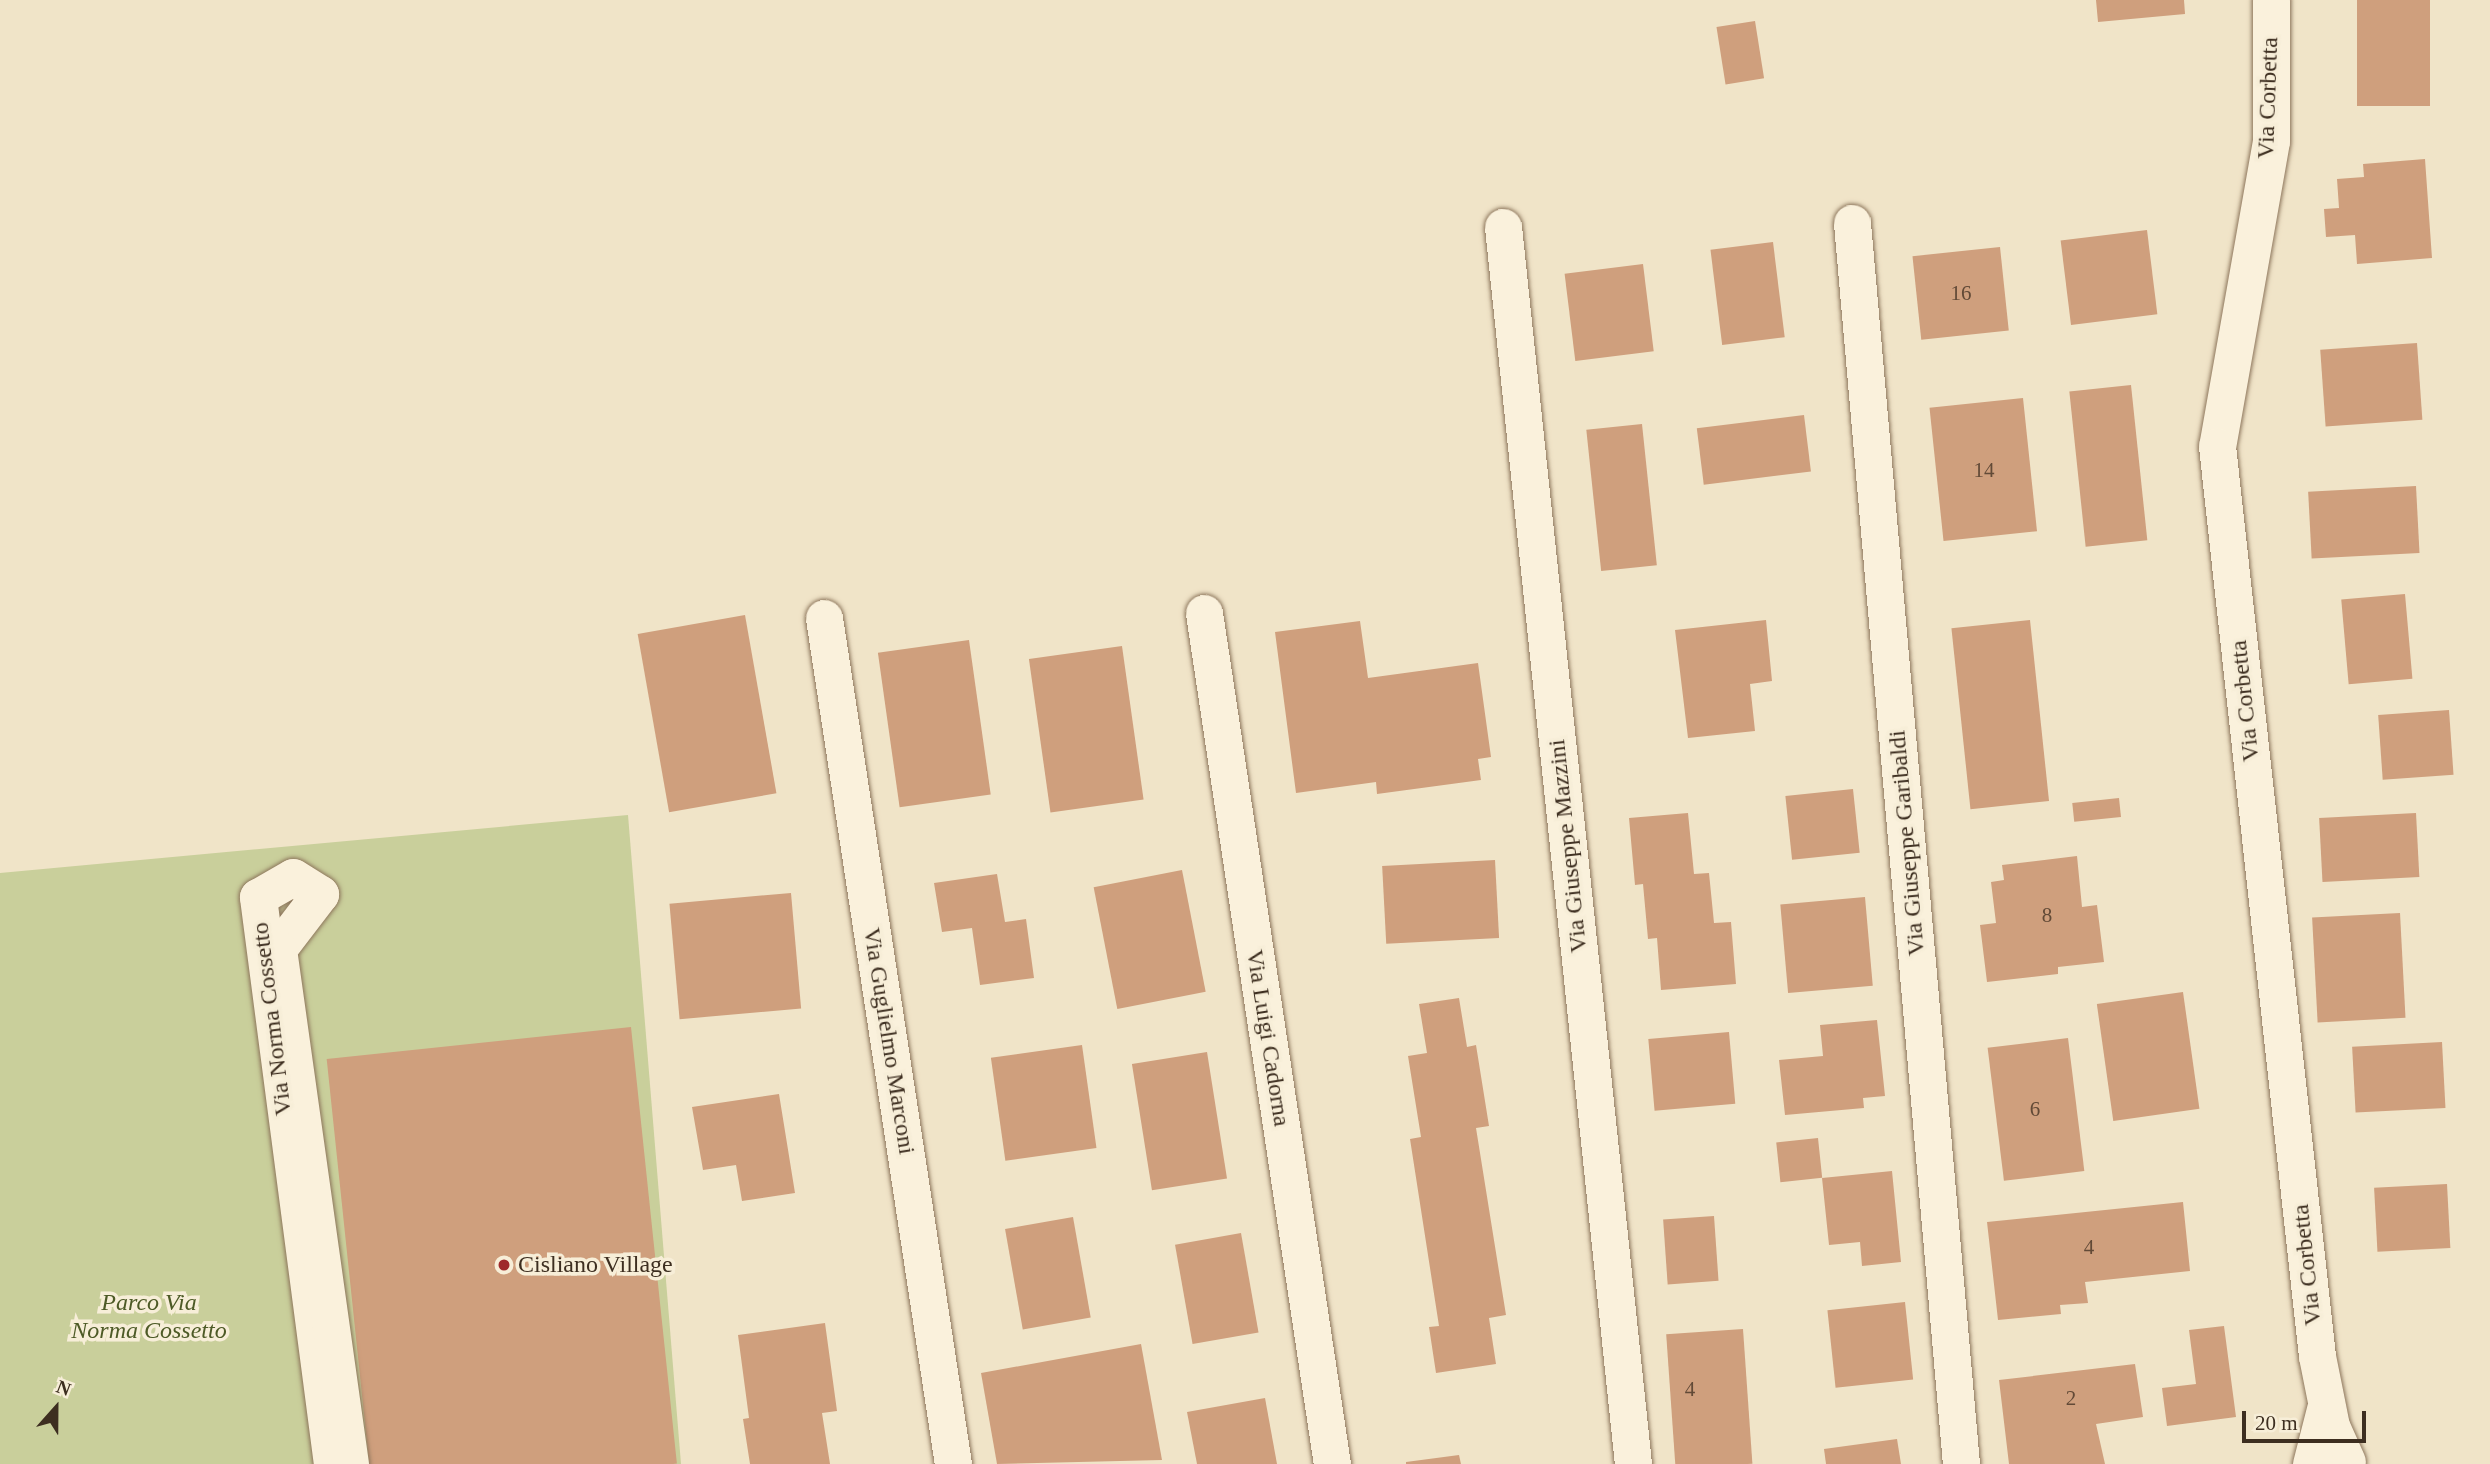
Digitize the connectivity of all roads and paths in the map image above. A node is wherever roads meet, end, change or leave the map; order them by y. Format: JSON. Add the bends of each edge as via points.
{"nodes":[{"id":1,"x":2271,"y":0,"type":"edge"},
{"id":2,"x":1852,"y":223,"type":"dead end"},
{"id":3,"x":1503,"y":227,"type":"dead end"},
{"id":4,"x":1204,"y":613,"type":"dead end"},
{"id":5,"x":824,"y":618,"type":"dead end"},
{"id":6,"x":2325,"y":1404,"type":"junction"},
{"id":7,"x":2338,"y":1463,"type":"edge"},
{"id":8,"x":332,"y":1464,"type":"edge"},
{"id":9,"x":350,"y":1464,"type":"edge"},
{"id":10,"x":953,"y":1464,"type":"edge"},
{"id":11,"x":1332,"y":1464,"type":"edge"},
{"id":12,"x":1633,"y":1464,"type":"edge"},
{"id":13,"x":1961,"y":1464,"type":"edge"},
{"id":14,"x":2311,"y":1464,"type":"edge"}],
"edges":[{"from":1,"to":6,"type":"street","name":"Via Corbetta","via":[[2271,141],[2217,446]]},
{"from":2,"to":13,"type":"street","name":"Via Giuseppe Garibaldi"},
{"from":3,"to":12,"type":"street","name":"Via Giuseppe Mazzini"},
{"from":4,"to":11,"type":"street","name":"Via Luigi Cadorna"},
{"from":5,"to":10,"type":"street","name":"Via Guglielmo Marconi"},
{"from":6,"to":7,"type":"street","name":"Via Corbetta"},
{"from":6,"to":14,"type":"street","name":"Via Corbetta"},
{"from":8,"to":9,"type":"street","name":"Via Norma Cossetto","via":[[258,897],[293,877],[320,894],[278,949]]}]}
